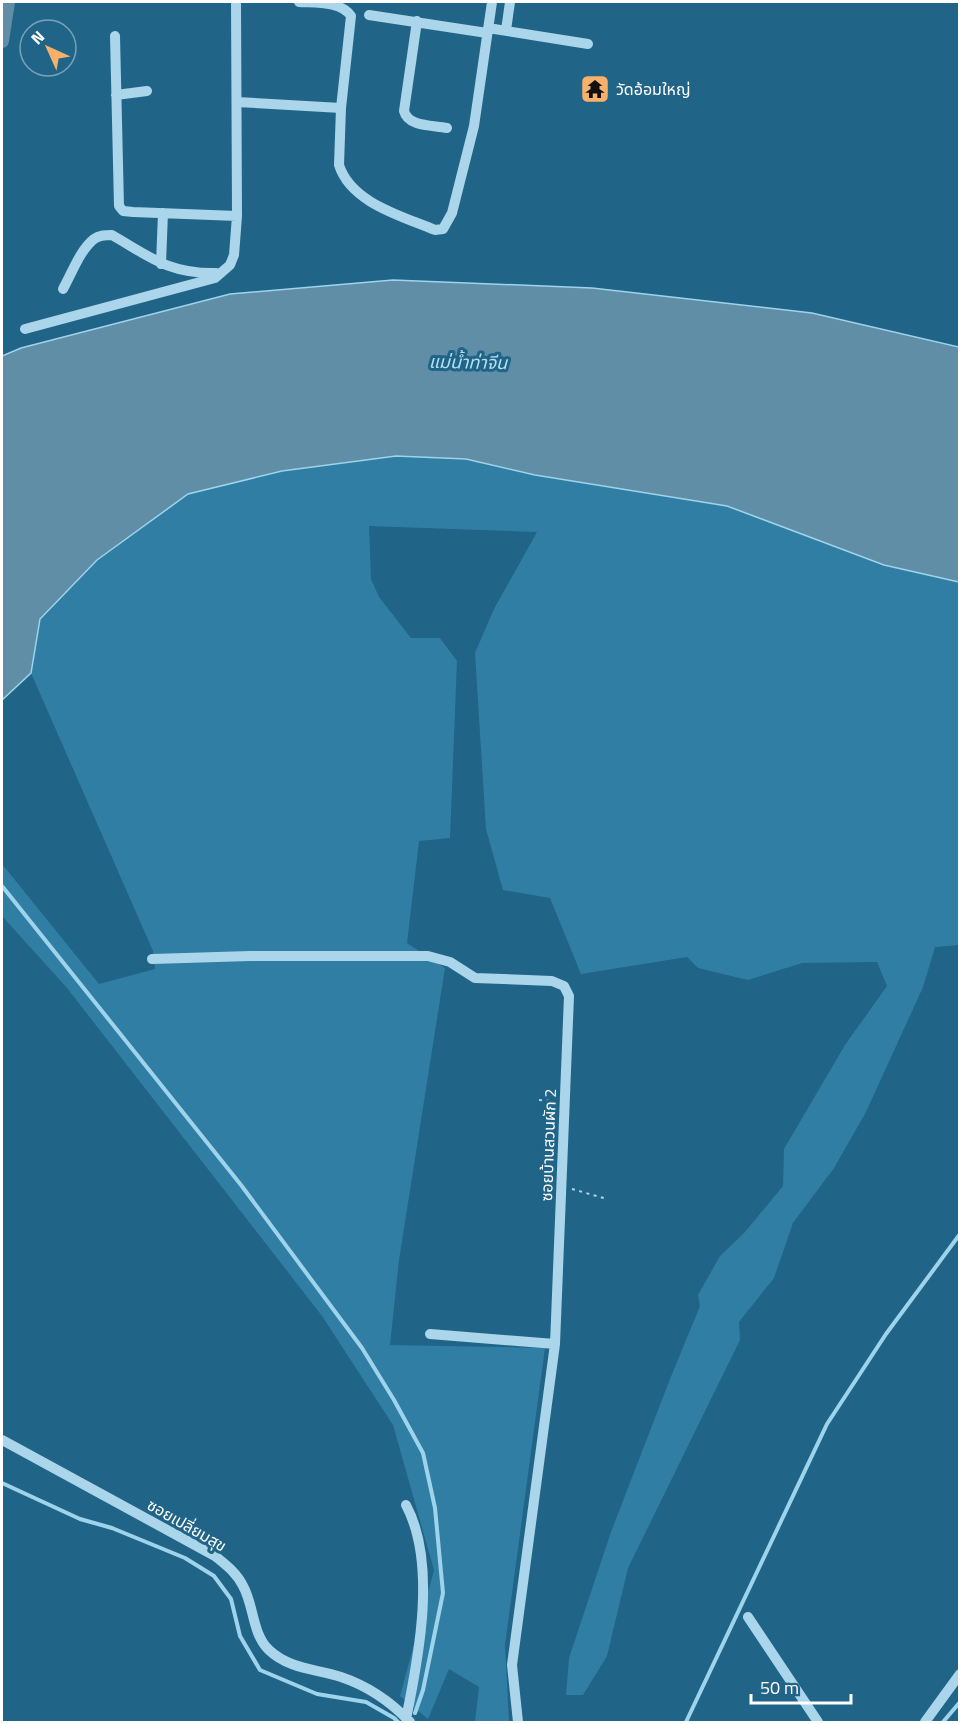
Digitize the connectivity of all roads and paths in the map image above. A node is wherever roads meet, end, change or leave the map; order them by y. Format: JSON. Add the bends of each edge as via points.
{"nodes":[{"id":1,"x":236,"y":2,"type":"edge"},
{"id":2,"x":299,"y":2,"type":"edge"},
{"id":3,"x":492,"y":2,"type":"edge"},
{"id":4,"x":510,"y":2,"type":"edge"},
{"id":5,"x":369,"y":15,"type":"dead end"},
{"id":6,"x":417,"y":21,"type":"junction"},
{"id":7,"x":487,"y":30,"type":"junction"},
{"id":8,"x":506,"y":30,"type":"junction"},
{"id":9,"x":115,"y":36,"type":"dead end"},
{"id":10,"x":588,"y":44,"type":"dead end"},
{"id":11,"x":147,"y":91,"type":"dead end"},
{"id":12,"x":116,"y":95,"type":"junction"},
{"id":13,"x":237,"y":102,"type":"junction"},
{"id":14,"x":341,"y":108,"type":"junction"},
{"id":15,"x":447,"y":128,"type":"dead end"},
{"id":16,"x":163,"y":213,"type":"junction"},
{"id":17,"x":237,"y":216,"type":"junction"},
{"id":18,"x":161,"y":264,"type":"junction"},
{"id":19,"x":222,"y":273,"type":"junction"},
{"id":20,"x":63,"y":289,"type":"dead end"},
{"id":21,"x":25,"y":329,"type":"dead end"},
{"id":22,"x":152,"y":959,"type":"dead end"},
{"id":23,"x":561,"y":1186,"type":"junction"},
{"id":24,"x":607,"y":1199,"type":"dead end"},
{"id":25,"x":430,"y":1334,"type":"dead end"},
{"id":26,"x":555,"y":1344,"type":"junction"},
{"id":27,"x":2,"y":1440,"type":"edge"},
{"id":28,"x":406,"y":1505,"type":"dead end"},
{"id":29,"x":748,"y":1617,"type":"dead end"},
{"id":30,"x":960,"y":1674,"type":"edge"},
{"id":31,"x":408,"y":1721,"type":"edge"},
{"id":32,"x":518,"y":1722,"type":"edge"},
{"id":33,"x":818,"y":1722,"type":"edge"},
{"id":34,"x":925,"y":1722,"type":"edge"}],
"edges":[{"from":1,"to":13,"type":"street"},
{"from":2,"to":14,"type":"street","via":[[340,6],[351,16]]},
{"from":3,"to":7,"type":"street"},
{"from":4,"to":8,"type":"street"},
{"from":5,"to":6,"type":"street"},
{"from":6,"to":7,"type":"street"},
{"from":6,"to":15,"type":"street","via":[[405,117]]},
{"from":7,"to":8,"type":"street"},
{"from":7,"to":14,"type":"street","via":[[474,126],[452,213],[443,229],[435,230],[385,209],[361,195],[342,174]]},
{"from":8,"to":10,"type":"street"},
{"from":9,"to":12,"type":"street"},
{"from":11,"to":12,"type":"street"},
{"from":12,"to":16,"type":"street","via":[[119,206],[123,211]]},
{"from":13,"to":14,"type":"street"},
{"from":13,"to":17,"type":"street"},
{"from":16,"to":17,"type":"street"},
{"from":16,"to":18,"type":"street"},
{"from":17,"to":19,"type":"street","via":[[234,255]]},
{"from":18,"to":19,"type":"street","via":[[184,272]]},
{"from":18,"to":20,"type":"street","via":[[112,235],[103,235],[94,238],[84,251]]},
{"from":19,"to":21,"type":"street"},
{"from":22,"to":23,"type":"street","name":"ซอยบ้านสวนผัก 2","via":[[428,956],[450,962],[475,978],[536,979],[564,987],[569,996]]},
{"from":23,"to":24,"type":"path"},
{"from":23,"to":26,"type":"street","name":"ซอยบ้านสวนผัก 2"},
{"from":25,"to":26,"type":"street"},
{"from":26,"to":32,"type":"street","name":"ซอยบ้านสวนผัก 2","via":[[514,1644],[512,1665]]},
{"from":27,"to":31,"type":"street","name":"ซอยเปลี่ยมสุข","via":[[215,1556],[231,1568],[244,1587],[266,1648],[291,1665],[342,1678],[375,1693],[395,1706]]},
{"from":28,"to":31,"type":"street","via":[[416,1526],[423,1582],[423,1617]]},
{"from":29,"to":33,"type":"street"},
{"from":30,"to":34,"type":"street"}]}
